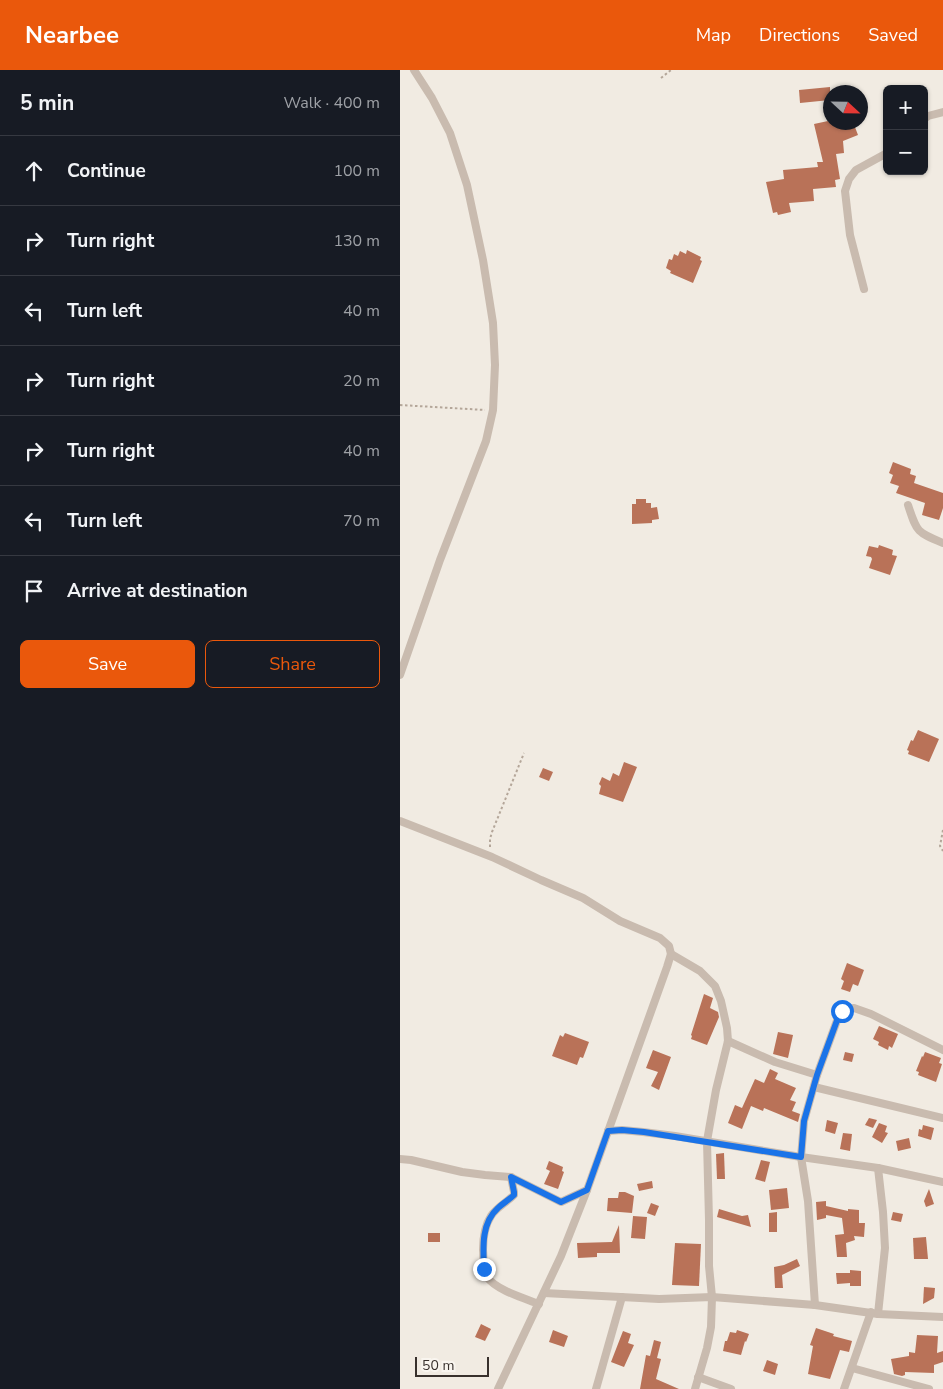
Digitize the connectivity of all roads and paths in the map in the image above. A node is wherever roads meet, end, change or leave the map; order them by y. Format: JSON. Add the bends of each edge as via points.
{"nodes":[{"id":1,"x":414,"y":70,"type":"edge"},
{"id":2,"x":670,"y":70,"type":"edge"},
{"id":3,"x":661,"y":78,"type":"dead end"},
{"id":4,"x":943,"y":112,"type":"edge"},
{"id":5,"x":928,"y":116,"type":"edge"},
{"id":6,"x":883,"y":155,"type":"edge"},
{"id":7,"x":864,"y":289,"type":"dead end"},
{"id":8,"x":400,"y":405,"type":"edge"},
{"id":9,"x":493,"y":410,"type":"junction"},
{"id":10,"x":908,"y":505,"type":"dead end"},
{"id":11,"x":943,"y":544,"type":"edge"},
{"id":12,"x":400,"y":674,"type":"edge"},
{"id":13,"x":524,"y":753,"type":"dead end"},
{"id":14,"x":400,"y":821,"type":"edge"},
{"id":15,"x":943,"y":830,"type":"edge"},
{"id":16,"x":943,"y":851,"type":"edge"},
{"id":17,"x":492,"y":857,"type":"junction"},
{"id":18,"x":670,"y":954,"type":"junction"},
{"id":19,"x":728,"y":1041,"type":"junction"},
{"id":20,"x":943,"y":1050,"type":"edge"},
{"id":21,"x":817,"y":1075,"type":"junction"},
{"id":22,"x":814,"y":1087,"type":"junction"},
{"id":23,"x":943,"y":1118,"type":"edge"},
{"id":24,"x":608,"y":1131,"type":"junction"},
{"id":25,"x":707,"y":1141,"type":"junction"},
{"id":26,"x":801,"y":1157,"type":"junction"},
{"id":27,"x":400,"y":1159,"type":"edge"},
{"id":28,"x":878,"y":1168,"type":"junction"},
{"id":29,"x":511,"y":1177,"type":"junction"},
{"id":30,"x":943,"y":1182,"type":"edge"},
{"id":31,"x":587,"y":1190,"type":"junction"},
{"id":32,"x":544,"y":1293,"type":"junction"},
{"id":33,"x":622,"y":1296,"type":"junction"},
{"id":34,"x":712,"y":1297,"type":"junction"},
{"id":35,"x":539,"y":1304,"type":"junction"},
{"id":36,"x":815,"y":1305,"type":"junction"},
{"id":37,"x":874,"y":1313,"type":"junction"},
{"id":38,"x":943,"y":1318,"type":"edge"},
{"id":39,"x":852,"y":1368,"type":"junction"},
{"id":40,"x":698,"y":1377,"type":"junction"},
{"id":41,"x":498,"y":1389,"type":"edge"},
{"id":42,"x":596,"y":1389,"type":"edge"},
{"id":43,"x":695,"y":1389,"type":"edge"},
{"id":44,"x":731,"y":1389,"type":"edge"},
{"id":45,"x":844,"y":1389,"type":"edge"},
{"id":46,"x":929,"y":1389,"type":"edge"}],
"edges":[{"from":1,"to":9,"type":"street","via":[[450,133],[467,184],[493,323]]},
{"from":2,"to":3,"type":"path"},
{"from":4,"to":5,"type":"street"},
{"from":6,"to":7,"type":"street","via":[[856,170],[845,191],[850,235]]},
{"from":8,"to":9,"type":"path"},
{"from":9,"to":12,"type":"street","via":[[486,441]]},
{"from":10,"to":11,"type":"street","via":[[915,527]]},
{"from":13,"to":17,"type":"path","via":[[492,832]]},
{"from":14,"to":17,"type":"street"},
{"from":15,"to":16,"type":"path","via":[[940,846]]},
{"from":17,"to":18,"type":"street","via":[[583,898],[620,921],[660,938],[669,946]]},
{"from":18,"to":19,"type":"street","via":[[700,971],[715,986]]},
{"from":18,"to":24,"type":"street"},
{"from":19,"to":21,"type":"street","via":[[775,1062]]},
{"from":19,"to":25,"type":"street"},
{"from":20,"to":21,"type":"street","via":[[871,1014],[847,1009],[839,1015]]},
{"from":21,"to":22,"type":"street"},
{"from":22,"to":23,"type":"street"},
{"from":22,"to":26,"type":"street","via":[[804,1121]]},
{"from":24,"to":25,"type":"street","via":[[644,1132]]},
{"from":24,"to":31,"type":"street"},
{"from":25,"to":26,"type":"street"},
{"from":25,"to":34,"type":"street"},
{"from":26,"to":28,"type":"street"},
{"from":26,"to":36,"type":"street","via":[[808,1201]]},
{"from":27,"to":29,"type":"street","via":[[462,1172]]},
{"from":28,"to":30,"type":"street"},
{"from":28,"to":37,"type":"street","via":[[885,1248]]},
{"from":29,"to":31,"type":"street","via":[[561,1202]]},
{"from":29,"to":35,"type":"street","via":[[514,1195],[489,1218],[483,1245],[484,1269],[497,1286]]},
{"from":31,"to":32,"type":"street"},
{"from":32,"to":33,"type":"street"},
{"from":32,"to":35,"type":"street"},
{"from":33,"to":34,"type":"street","via":[[659,1299]]},
{"from":33,"to":42,"type":"street"},
{"from":34,"to":36,"type":"street"},
{"from":34,"to":40,"type":"street","via":[[711,1327]]},
{"from":35,"to":41,"type":"street"},
{"from":36,"to":37,"type":"street"},
{"from":37,"to":38,"type":"street"},
{"from":37,"to":39,"type":"street"},
{"from":39,"to":45,"type":"street"},
{"from":39,"to":46,"type":"street"},
{"from":40,"to":43,"type":"street"},
{"from":40,"to":44,"type":"street"}]}
